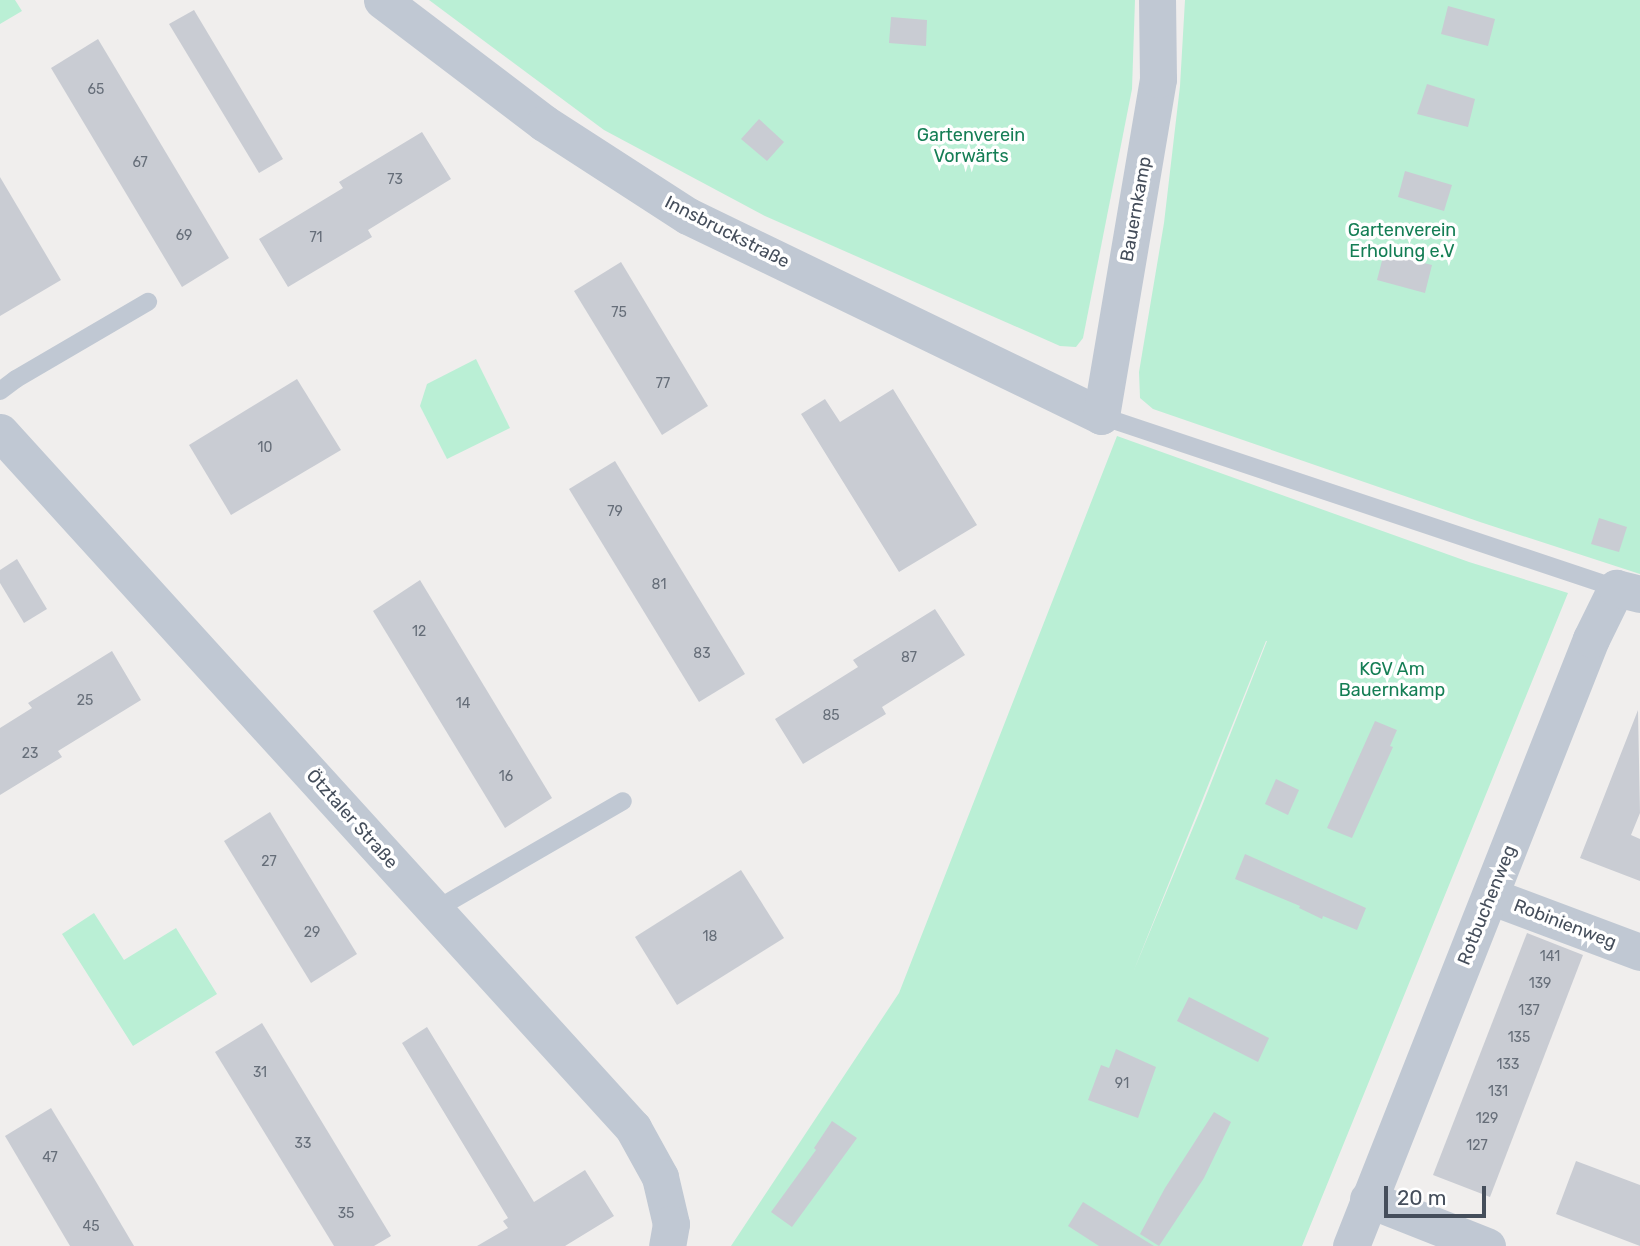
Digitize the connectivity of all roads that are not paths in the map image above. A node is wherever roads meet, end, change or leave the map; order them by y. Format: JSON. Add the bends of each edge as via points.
{"nodes":[{"id":1,"x":382,"y":0,"type":"edge"},
{"id":2,"x":1157,"y":0,"type":"edge"},
{"id":3,"x":148,"y":303,"type":"dead end"},
{"id":4,"x":0,"y":391,"type":"edge"},
{"id":5,"x":1101,"y":416,"type":"junction"},
{"id":6,"x":0,"y":432,"type":"edge"},
{"id":7,"x":1628,"y":591,"type":"edge"},
{"id":8,"x":623,"y":801,"type":"dead end"},
{"id":9,"x":1490,"y":896,"type":"junction"},
{"id":10,"x":435,"y":911,"type":"junction"},
{"id":11,"x":1640,"y":952,"type":"edge"},
{"id":12,"x":1367,"y":1199,"type":"junction"},
{"id":13,"x":669,"y":1235,"type":"edge"},
{"id":14,"x":1352,"y":1246,"type":"edge"},
{"id":15,"x":1487,"y":1246,"type":"edge"}],
"edges":[{"from":1,"to":5,"type":"street","name":"Innsbruckstraße","via":[[544,123],[688,216]]},
{"from":2,"to":5,"type":"street","name":"Bauernkamp","via":[[1158,79]]},
{"from":3,"to":4,"type":"lane"},
{"from":5,"to":7,"type":"lane"},
{"from":6,"to":10,"type":"street","name":"Ötztaler Straße"},
{"from":7,"to":9,"type":"street","name":"Rotbuchenweg","via":[[1591,639]]},
{"from":8,"to":10,"type":"lane"},
{"from":9,"to":11,"type":"street","name":"Robinienweg"},
{"from":9,"to":12,"type":"street","name":"Rotbuchenweg"},
{"from":10,"to":13,"type":"street","name":"Ötztaler Straße","via":[[633,1128],[660,1177]]},
{"from":12,"to":14,"type":"street","name":"Rotbuchenweg"},
{"from":12,"to":15,"type":"street"}]}
